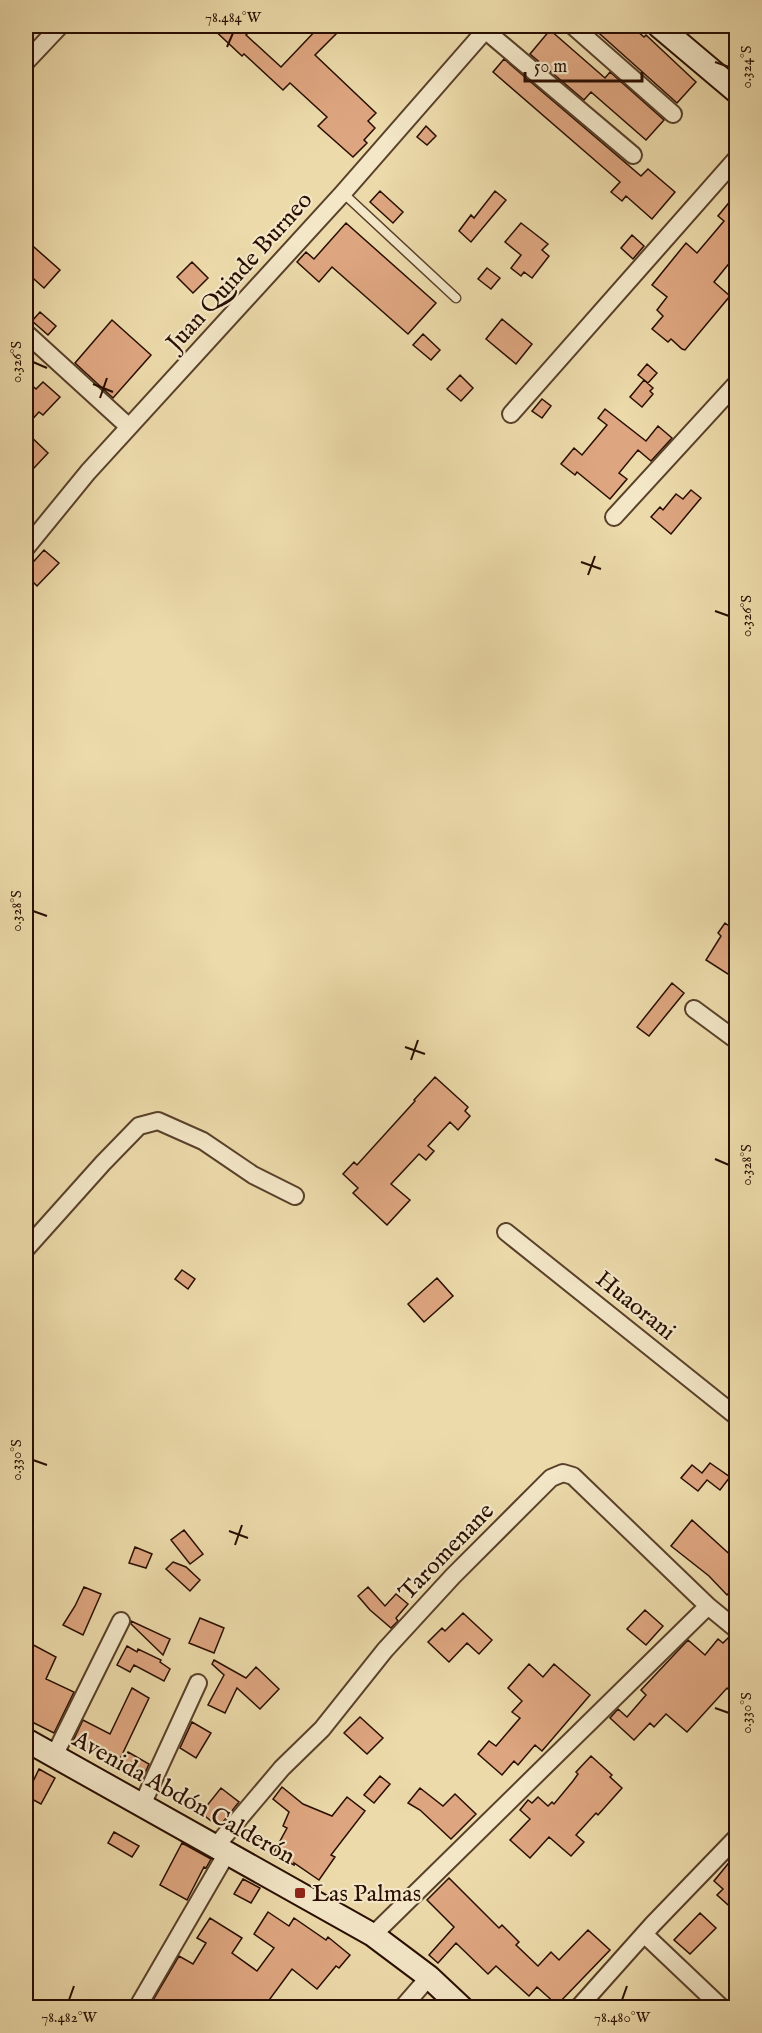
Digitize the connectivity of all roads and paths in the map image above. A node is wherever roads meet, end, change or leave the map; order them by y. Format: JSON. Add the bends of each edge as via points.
{"nodes":[{"id":1,"x":60,"y":26,"type":"edge"},
{"id":2,"x":573,"y":26,"type":"edge"},
{"id":3,"x":659,"y":26,"type":"edge"},
{"id":4,"x":487,"y":28,"type":"edge"},
{"id":5,"x":26,"y":62,"type":"edge"},
{"id":6,"x":736,"y":91,"type":"edge"},
{"id":7,"x":673,"y":114,"type":"dead end"},
{"id":8,"x":633,"y":155,"type":"dead end"},
{"id":9,"x":736,"y":159,"type":"edge"},
{"id":10,"x":343,"y":193,"type":"junction"},
{"id":11,"x":456,"y":298,"type":"dead end"},
{"id":12,"x":26,"y":333,"type":"edge"},
{"id":13,"x":736,"y":384,"type":"edge"},
{"id":14,"x":511,"y":414,"type":"dead end"},
{"id":15,"x":129,"y":427,"type":"junction"},
{"id":16,"x":614,"y":517,"type":"dead end"},
{"id":17,"x":26,"y":548,"type":"edge"},
{"id":18,"x":694,"y":1009,"type":"dead end"},
{"id":19,"x":736,"y":1040,"type":"edge"},
{"id":20,"x":295,"y":1196,"type":"dead end"},
{"id":21,"x":506,"y":1232,"type":"dead end"},
{"id":22,"x":26,"y":1250,"type":"edge"},
{"id":23,"x":736,"y":1416,"type":"edge"},
{"id":24,"x":708,"y":1606,"type":"junction"},
{"id":25,"x":121,"y":1621,"type":"dead end"},
{"id":26,"x":736,"y":1629,"type":"edge"},
{"id":27,"x":198,"y":1683,"type":"dead end"},
{"id":28,"x":26,"y":1740,"type":"edge"},
{"id":29,"x":54,"y":1756,"type":"junction"},
{"id":30,"x":142,"y":1805,"type":"junction"},
{"id":31,"x":736,"y":1838,"type":"edge"},
{"id":32,"x":222,"y":1850,"type":"junction"},
{"id":33,"x":644,"y":1934,"type":"junction"},
{"id":34,"x":373,"y":1935,"type":"junction"},
{"id":35,"x":429,"y":1977,"type":"junction"},
{"id":36,"x":137,"y":2007,"type":"edge"},
{"id":37,"x":402,"y":2007,"type":"edge"},
{"id":38,"x":462,"y":2007,"type":"edge"},
{"id":39,"x":578,"y":2007,"type":"edge"},
{"id":40,"x":722,"y":2007,"type":"edge"}],
"edges":[{"from":1,"to":5,"type":"street"},
{"from":2,"to":7,"type":"street"},
{"from":3,"to":6,"type":"street"},
{"from":4,"to":8,"type":"street"},
{"from":4,"to":10,"type":"street","name":"Juan Quinde Burneo"},
{"from":9,"to":14,"type":"street"},
{"from":10,"to":11,"type":"lane"},
{"from":10,"to":15,"type":"street","name":"Juan Quinde Burneo"},
{"from":12,"to":15,"type":"street"},
{"from":13,"to":16,"type":"street"},
{"from":15,"to":17,"type":"street","name":"Juan Quinde Burneo"},
{"from":18,"to":19,"type":"street"},
{"from":20,"to":22,"type":"street","via":[[253,1175],[203,1141],[158,1120],[139,1126]]},
{"from":21,"to":23,"type":"street","name":"Huaorani"},
{"from":24,"to":26,"type":"street","name":"Taromenane"},
{"from":24,"to":32,"type":"street","name":"Taromenane","via":[[573,1476],[563,1473],[551,1478],[392,1642],[322,1729],[282,1768]]},
{"from":24,"to":34,"type":"street"},
{"from":25,"to":29,"type":"street"},
{"from":27,"to":30,"type":"street"},
{"from":28,"to":29,"type":"street","name":"Avenida Abdón Calderón"},
{"from":29,"to":30,"type":"street","name":"Avenida Abdón Calderón"},
{"from":30,"to":32,"type":"street","name":"Avenida Abdón Calderón"},
{"from":31,"to":33,"type":"street"},
{"from":32,"to":34,"type":"street","name":"Avenida Abdón Calderón"},
{"from":32,"to":36,"type":"street","name":"Taromenane"},
{"from":33,"to":39,"type":"street"},
{"from":33,"to":40,"type":"street"},
{"from":34,"to":35,"type":"street","name":"Avenida Abdón Calderón"},
{"from":35,"to":37,"type":"street"},
{"from":35,"to":38,"type":"street","name":"Avenida Abdón Calderón"}]}
